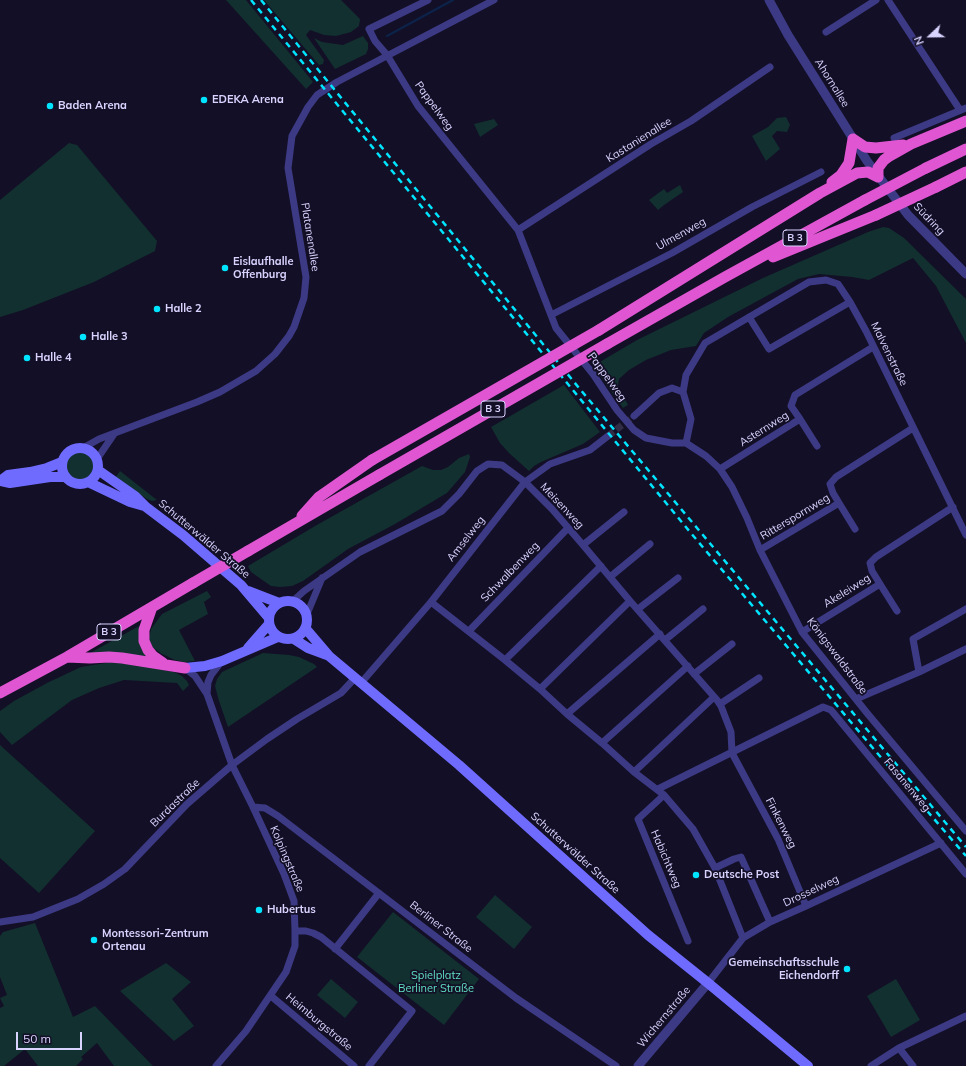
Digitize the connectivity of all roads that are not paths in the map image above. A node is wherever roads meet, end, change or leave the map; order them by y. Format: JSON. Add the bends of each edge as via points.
{"nodes":[{"id":1,"x":428,"y":0,"type":"edge"},
{"id":2,"x":494,"y":0,"type":"edge"},
{"id":3,"x":768,"y":0,"type":"edge"},
{"id":4,"x":876,"y":0,"type":"edge"},
{"id":5,"x":888,"y":0,"type":"edge"},
{"id":6,"x":826,"y":32,"type":"dead end"},
{"id":7,"x":387,"y":55,"type":"junction"},
{"id":8,"x":770,"y":67,"type":"dead end"},
{"id":9,"x":963,"y":109,"type":"edge"},
{"id":10,"x":966,"y":121,"type":"edge"},
{"id":11,"x":894,"y":138,"type":"dead end"},
{"id":12,"x":853,"y":139,"type":"junction"},
{"id":13,"x":911,"y":144,"type":"junction"},
{"id":14,"x":966,"y":149,"type":"edge"},
{"id":15,"x":821,"y":172,"type":"dead end"},
{"id":16,"x":966,"y":172,"type":"edge"},
{"id":17,"x":878,"y":177,"type":"junction"},
{"id":18,"x":820,"y":193,"type":"junction"},
{"id":19,"x":518,"y":230,"type":"junction"},
{"id":20,"x":966,"y":274,"type":"edge"},
{"id":21,"x":725,"y":277,"type":"junction"},
{"id":22,"x":850,"y":302,"type":"junction"},
{"id":23,"x":551,"y":315,"type":"junction"},
{"id":24,"x":749,"y":317,"type":"junction"},
{"id":25,"x":873,"y":347,"type":"junction"},
{"id":26,"x":683,"y":392,"type":"junction"},
{"id":27,"x":634,"y":416,"type":"tunnel mouth"},
{"id":28,"x":800,"y":419,"type":"junction"},
{"id":29,"x":913,"y":428,"type":"junction"},
{"id":30,"x":114,"y":434,"type":"junction"},
{"id":31,"x":608,"y":436,"type":"tunnel mouth"},
{"id":32,"x":686,"y":443,"type":"junction"},
{"id":33,"x":817,"y":446,"type":"dead end"},
{"id":34,"x":83,"y":448,"type":"junction"},
{"id":35,"x":62,"y":462,"type":"junction"},
{"id":36,"x":98,"y":464,"type":"junction"},
{"id":37,"x":720,"y":469,"type":"junction"},
{"id":38,"x":66,"y":477,"type":"junction"},
{"id":39,"x":88,"y":482,"type":"junction"},
{"id":40,"x":525,"y":482,"type":"junction"},
{"id":41,"x":839,"y":503,"type":"junction"},
{"id":42,"x":146,"y":507,"type":"junction"},
{"id":43,"x":953,"y":507,"type":"junction"},
{"id":44,"x":624,"y":512,"type":"dead end"},
{"id":45,"x":295,"y":524,"type":"junction"},
{"id":46,"x":568,"y":528,"type":"junction"},
{"id":47,"x":855,"y":529,"type":"dead end"},
{"id":48,"x":966,"y":535,"type":"edge"},
{"id":49,"x":583,"y":544,"type":"junction"},
{"id":50,"x":650,"y":544,"type":"dead end"},
{"id":51,"x":760,"y":550,"type":"junction"},
{"id":52,"x":601,"y":566,"type":"junction"},
{"id":53,"x":610,"y":577,"type":"junction"},
{"id":54,"x":322,"y":578,"type":"junction"},
{"id":55,"x":678,"y":578,"type":"dead end"},
{"id":56,"x":880,"y":584,"type":"junction"},
{"id":57,"x":246,"y":590,"type":"junction"},
{"id":58,"x":292,"y":601,"type":"junction"},
{"id":59,"x":630,"y":601,"type":"junction"},
{"id":60,"x":431,"y":602,"type":"junction"},
{"id":61,"x":279,"y":603,"type":"junction"},
{"id":62,"x":152,"y":607,"type":"junction"},
{"id":63,"x":638,"y":609,"type":"junction"},
{"id":64,"x":703,"y":609,"type":"dead end"},
{"id":65,"x":966,"y":609,"type":"edge"},
{"id":66,"x":897,"y":611,"type":"dead end"},
{"id":67,"x":307,"y":614,"type":"junction"},
{"id":68,"x":269,"y":621,"type":"junction"},
{"id":69,"x":306,"y":629,"type":"junction"},
{"id":70,"x":469,"y":631,"type":"junction"},
{"id":71,"x":802,"y":632,"type":"junction"},
{"id":72,"x":660,"y":634,"type":"junction"},
{"id":73,"x":278,"y":637,"type":"junction"},
{"id":74,"x":294,"y":639,"type":"junction"},
{"id":75,"x":665,"y":640,"type":"junction"},
{"id":76,"x":732,"y":644,"type":"dead end"},
{"id":77,"x":966,"y":649,"type":"edge"},
{"id":78,"x":246,"y":650,"type":"junction"},
{"id":79,"x":329,"y":656,"type":"junction"},
{"id":80,"x":66,"y":657,"type":"junction"},
{"id":81,"x":505,"y":660,"type":"junction"},
{"id":82,"x":222,"y":661,"type":"junction"},
{"id":83,"x":165,"y":664,"type":"junction"},
{"id":84,"x":688,"y":666,"type":"junction"},
{"id":85,"x":185,"y":668,"type":"junction"},
{"id":86,"x":919,"y":672,"type":"junction"},
{"id":87,"x":694,"y":674,"type":"junction"},
{"id":88,"x":759,"y":678,"type":"dead end"},
{"id":89,"x":358,"y":680,"type":"junction"},
{"id":90,"x":540,"y":689,"type":"junction"},
{"id":91,"x":0,"y":693,"type":"edge"},
{"id":92,"x":208,"y":694,"type":"junction"},
{"id":93,"x":714,"y":697,"type":"junction"},
{"id":94,"x":856,"y":699,"type":"junction"},
{"id":95,"x":720,"y":704,"type":"junction"},
{"id":96,"x":567,"y":714,"type":"junction"},
{"id":97,"x":602,"y":743,"type":"junction"},
{"id":98,"x":732,"y":752,"type":"junction"},
{"id":99,"x":232,"y":765,"type":"junction"},
{"id":100,"x":634,"y":772,"type":"junction"},
{"id":101,"x":658,"y":789,"type":"junction"},
{"id":102,"x":664,"y":795,"type":"junction"},
{"id":103,"x":253,"y":807,"type":"junction"},
{"id":104,"x":966,"y":830,"type":"edge"},
{"id":105,"x":941,"y":843,"type":"junction"},
{"id":106,"x":715,"y":868,"type":"junction"},
{"id":107,"x":966,"y":874,"type":"edge"},
{"id":108,"x":379,"y":893,"type":"junction"},
{"id":109,"x":806,"y":906,"type":"junction"},
{"id":110,"x":0,"y":922,"type":"edge"},
{"id":111,"x":770,"y":922,"type":"junction"},
{"id":112,"x":295,"y":931,"type":"junction"},
{"id":113,"x":743,"y":938,"type":"junction"},
{"id":114,"x":688,"y":941,"type":"dead end"},
{"id":115,"x":335,"y":948,"type":"junction"},
{"id":116,"x":708,"y":983,"type":"junction"},
{"id":117,"x":271,"y":996,"type":"junction"},
{"id":118,"x":966,"y":1016,"type":"edge"},
{"id":119,"x":899,"y":1048,"type":"junction"},
{"id":120,"x":216,"y":1066,"type":"edge"},
{"id":121,"x":354,"y":1066,"type":"edge"},
{"id":122,"x":369,"y":1066,"type":"edge"},
{"id":123,"x":616,"y":1066,"type":"edge"},
{"id":124,"x":638,"y":1066,"type":"edge"},
{"id":125,"x":808,"y":1066,"type":"edge"},
{"id":126,"x":871,"y":1066,"type":"edge"},
{"id":127,"x":914,"y":1066,"type":"edge"}],
"edges":[{"from":1,"to":7,"type":"street","via":[[369,30]]},
{"from":2,"to":7,"type":"street","name":"Platanenallee"},
{"from":3,"to":12,"type":"street","name":"Ahornallee"},
{"from":4,"to":6,"type":"street"},
{"from":5,"to":9,"type":"street"},
{"from":7,"to":19,"type":"street","name":"Pappelweg","via":[[418,106]]},
{"from":7,"to":30,"type":"street","name":"Platanenallee","via":[[317,95],[292,136],[288,168],[306,277],[304,298],[289,336],[275,354],[256,371],[220,392]]},
{"from":8,"to":19,"type":"street","name":"Kastanienallee","via":[[691,121]]},
{"from":9,"to":11,"type":"street"},
{"from":10,"to":13,"type":"highway"},
{"from":12,"to":13,"type":"highway","via":[[865,146],[876,148]]},
{"from":12,"to":17,"type":"street","name":"Ahornallee"},
{"from":12,"to":18,"type":"highway","via":[[849,163],[841,175]]},
{"from":13,"to":17,"type":"highway","via":[[884,160],[878,168]]},
{"from":14,"to":21,"type":"highway","number":"B 3","bridge":true,"via":[[865,200]]},
{"from":15,"to":23,"type":"street","name":"Ulmenweg"},
{"from":16,"to":21,"type":"highway","bridge":true,"via":[[876,215]]},
{"from":17,"to":18,"type":"highway","via":[[868,172],[857,173]]},
{"from":17,"to":20,"type":"street","name":"Südring","via":[[908,215]]},
{"from":18,"to":45,"type":"highway","bridge":true,"via":[[600,330],[372,460],[319,496]]},
{"from":19,"to":23,"type":"street","name":"Pappelweg"},
{"from":21,"to":45,"type":"highway","number":"B 3","bridge":true},
{"from":22,"to":24,"type":"street","via":[[838,284],[826,280],[808,282]]},
{"from":22,"to":24,"type":"street","via":[[769,349]]},
{"from":22,"to":25,"type":"street","name":"Malvenstraße"},
{"from":23,"to":32,"type":"street","name":"Pappelweg","via":[[556,328],[634,430],[646,438]]},
{"from":24,"to":26,"type":"street","via":[[705,343],[686,375]]},
{"from":25,"to":28,"type":"street","name":"Asternweg","via":[[795,395],[791,406]]},
{"from":25,"to":29,"type":"street","name":"Malvenstraße"},
{"from":26,"to":27,"type":"street","via":[[672,388],[659,393]]},
{"from":26,"to":32,"type":"street","via":[[691,419]]},
{"from":28,"to":33,"type":"street"},
{"from":28,"to":37,"type":"street","name":"Asternweg"},
{"from":29,"to":41,"type":"street","name":"Ritterspornweg","via":[[836,477],[830,484],[832,493]]},
{"from":29,"to":43,"type":"street","name":"Malvenstraße"},
{"from":30,"to":34,"type":"street","name":"Platanenallee"},
{"from":30,"to":36,"type":"street"},
{"from":31,"to":40,"type":"street","name":"Amselweg","via":[[590,450],[550,464]]},
{"from":32,"to":37,"type":"street","name":"Königswaldstraße"},
{"from":34,"to":35,"type":"main road","name":"Schutterwälder Straße","via":[[72,449]]},
{"from":34,"to":36,"type":"main road","name":"Schutterwälder Straße","via":[[94,454]]},
{"from":35,"to":38,"type":"main road","via":[[62,470]]},
{"from":35,"to":38,"type":"main road","name":"Schutterwälder Straße","via":[[8,475],[0,481],[10,483]]},
{"from":36,"to":39,"type":"main road","via":[[94,477]]},
{"from":36,"to":42,"type":"main road","name":"Schutterwälder Straße"},
{"from":37,"to":51,"type":"street","name":"Königswaldstraße","via":[[732,487]]},
{"from":38,"to":39,"type":"main road","name":"Schutterwälder Straße","via":[[79,484]]},
{"from":39,"to":42,"type":"main road","name":"Schutterwälder Straße"},
{"from":40,"to":46,"type":"street","name":"Meisenweg"},
{"from":40,"to":54,"type":"street","name":"Meisenweg","via":[[502,466],[488,464],[477,471],[442,511],[360,552]]},
{"from":40,"to":60,"type":"street","name":"Amselweg"},
{"from":41,"to":47,"type":"street"},
{"from":41,"to":51,"type":"street","name":"Ritterspornweg"},
{"from":42,"to":57,"type":"main road","name":"Schutterwälder Straße"},
{"from":43,"to":48,"type":"street","name":"Malvenstraße"},
{"from":43,"to":56,"type":"street","name":"Akeleiweg","via":[[870,563],[872,572]]},
{"from":44,"to":49,"type":"street","name":"Meisenweg"},
{"from":45,"to":62,"type":"highway","number":"B 3","bridge":true},
{"from":46,"to":49,"type":"street","name":"Meisenweg"},
{"from":46,"to":70,"type":"street","name":"Schwalbenweg"},
{"from":49,"to":52,"type":"street","name":"Meisenweg"},
{"from":50,"to":53,"type":"street"},
{"from":51,"to":71,"type":"street","name":"Königswaldstraße"},
{"from":52,"to":53,"type":"street","name":"Meisenweg"},
{"from":52,"to":81,"type":"street"},
{"from":53,"to":59,"type":"street","name":"Meisenweg"},
{"from":54,"to":58,"type":"street"},
{"from":54,"to":67,"type":"street"},
{"from":55,"to":63,"type":"street"},
{"from":56,"to":66,"type":"street"},
{"from":56,"to":71,"type":"street","name":"Akeleiweg"},
{"from":57,"to":61,"type":"main road","name":"Schutterwälder Straße"},
{"from":57,"to":68,"type":"main road","name":"Schutterwälder Straße"},
{"from":58,"to":61,"type":"main road"},
{"from":58,"to":67,"type":"main road","via":[[304,608]]},
{"from":59,"to":63,"type":"street","name":"Meisenweg"},
{"from":59,"to":90,"type":"street"},
{"from":60,"to":70,"type":"street"},
{"from":60,"to":89,"type":"street","name":"Amselweg"},
{"from":61,"to":68,"type":"main road","via":[[271,612]]},
{"from":62,"to":80,"type":"highway","number":"B 3"},
{"from":62,"to":83,"type":"highway","via":[[144,630],[144,641],[153,656]]},
{"from":63,"to":72,"type":"street","name":"Meisenweg"},
{"from":64,"to":75,"type":"street"},
{"from":65,"to":86,"type":"street","via":[[913,639]]},
{"from":67,"to":69,"type":"main road"},
{"from":68,"to":73,"type":"main road","via":[[272,631]]},
{"from":68,"to":78,"type":"main road"},
{"from":69,"to":74,"type":"main road"},
{"from":69,"to":79,"type":"main road","name":"Schutterwälder Straße"},
{"from":70,"to":81,"type":"street"},
{"from":71,"to":94,"type":"street","name":"Königswaldstraße"},
{"from":72,"to":75,"type":"street","name":"Meisenweg"},
{"from":72,"to":96,"type":"street"},
{"from":73,"to":74,"type":"main road"},
{"from":73,"to":78,"type":"main road"},
{"from":74,"to":79,"type":"main road","name":"Schutterwälder Straße"},
{"from":75,"to":84,"type":"street","name":"Meisenweg"},
{"from":76,"to":87,"type":"street"},
{"from":77,"to":86,"type":"street"},
{"from":78,"to":82,"type":"main road"},
{"from":79,"to":89,"type":"main road","name":"Schutterwälder Straße"},
{"from":80,"to":83,"type":"highway","via":[[122,658]]},
{"from":80,"to":91,"type":"highway","number":"B 3"},
{"from":81,"to":90,"type":"street"},
{"from":82,"to":85,"type":"main road"},
{"from":82,"to":92,"type":"street","name":"Kolpingstraße","via":[[208,682]]},
{"from":83,"to":85,"type":"highway"},
{"from":84,"to":87,"type":"street","name":"Meisenweg"},
{"from":84,"to":97,"type":"street"},
{"from":85,"to":92,"type":"street","name":"Kolpingstraße","via":[[195,676]]},
{"from":86,"to":94,"type":"street"},
{"from":87,"to":93,"type":"street","name":"Meisenweg"},
{"from":88,"to":95,"type":"street"},
{"from":89,"to":99,"type":"street","name":"Burdastraße"},
{"from":89,"to":116,"type":"main road","name":"Schutterwälder Straße","via":[[459,765],[648,935]]},
{"from":90,"to":96,"type":"street"},
{"from":92,"to":99,"type":"street","name":"Kolpingstraße"},
{"from":93,"to":95,"type":"street","name":"Meisenweg"},
{"from":93,"to":100,"type":"street"},
{"from":94,"to":104,"type":"street","name":"Königswaldstraße"},
{"from":95,"to":98,"type":"street","name":"Meisenweg","via":[[731,732]]},
{"from":96,"to":97,"type":"street"},
{"from":97,"to":100,"type":"street"},
{"from":98,"to":101,"type":"street"},
{"from":98,"to":105,"type":"street","name":"Fasanenweg","via":[[823,708],[831,710]]},
{"from":98,"to":109,"type":"street","name":"Finkenweg","via":[[778,839]]},
{"from":99,"to":103,"type":"street","name":"Kolpingstraße"},
{"from":99,"to":110,"type":"street","name":"Burdastraße","via":[[187,804],[125,869],[104,884],[78,899],[33,917]]},
{"from":100,"to":101,"type":"street"},
{"from":101,"to":102,"type":"street"},
{"from":102,"to":106,"type":"street","via":[[693,829]]},
{"from":102,"to":114,"type":"street","name":"Habichtweg","via":[[638,819]]},
{"from":103,"to":108,"type":"street","name":"Berliner Straße","via":[[265,808],[278,816]]},
{"from":103,"to":112,"type":"street","name":"Kolpingstraße","via":[[294,901]]},
{"from":105,"to":107,"type":"street","name":"Fasanenweg"},
{"from":105,"to":109,"type":"street","name":"Drosselweg"},
{"from":106,"to":111,"type":"street","via":[[741,857]]},
{"from":106,"to":113,"type":"street"},
{"from":108,"to":115,"type":"street"},
{"from":108,"to":123,"type":"street","name":"Berliner Straße","via":[[516,998]]},
{"from":109,"to":111,"type":"street","name":"Drosselweg"},
{"from":111,"to":113,"type":"street","name":"Drosselweg"},
{"from":112,"to":115,"type":"street","via":[[313,933]]},
{"from":112,"to":117,"type":"street","name":"Kolpingstraße","via":[[295,946],[286,972]]},
{"from":113,"to":116,"type":"street","name":"Drosselweg"},
{"from":115,"to":122,"type":"street","via":[[412,1011]]},
{"from":116,"to":124,"type":"street","name":"Wichernstraße"},
{"from":116,"to":125,"type":"main road","name":"Schutterwälder Straße"},
{"from":117,"to":120,"type":"street","name":"Kolpingstraße"},
{"from":117,"to":121,"type":"street","name":"Heimburgstraße"},
{"from":118,"to":119,"type":"street"},
{"from":119,"to":126,"type":"street"},
{"from":119,"to":127,"type":"street"}]}
